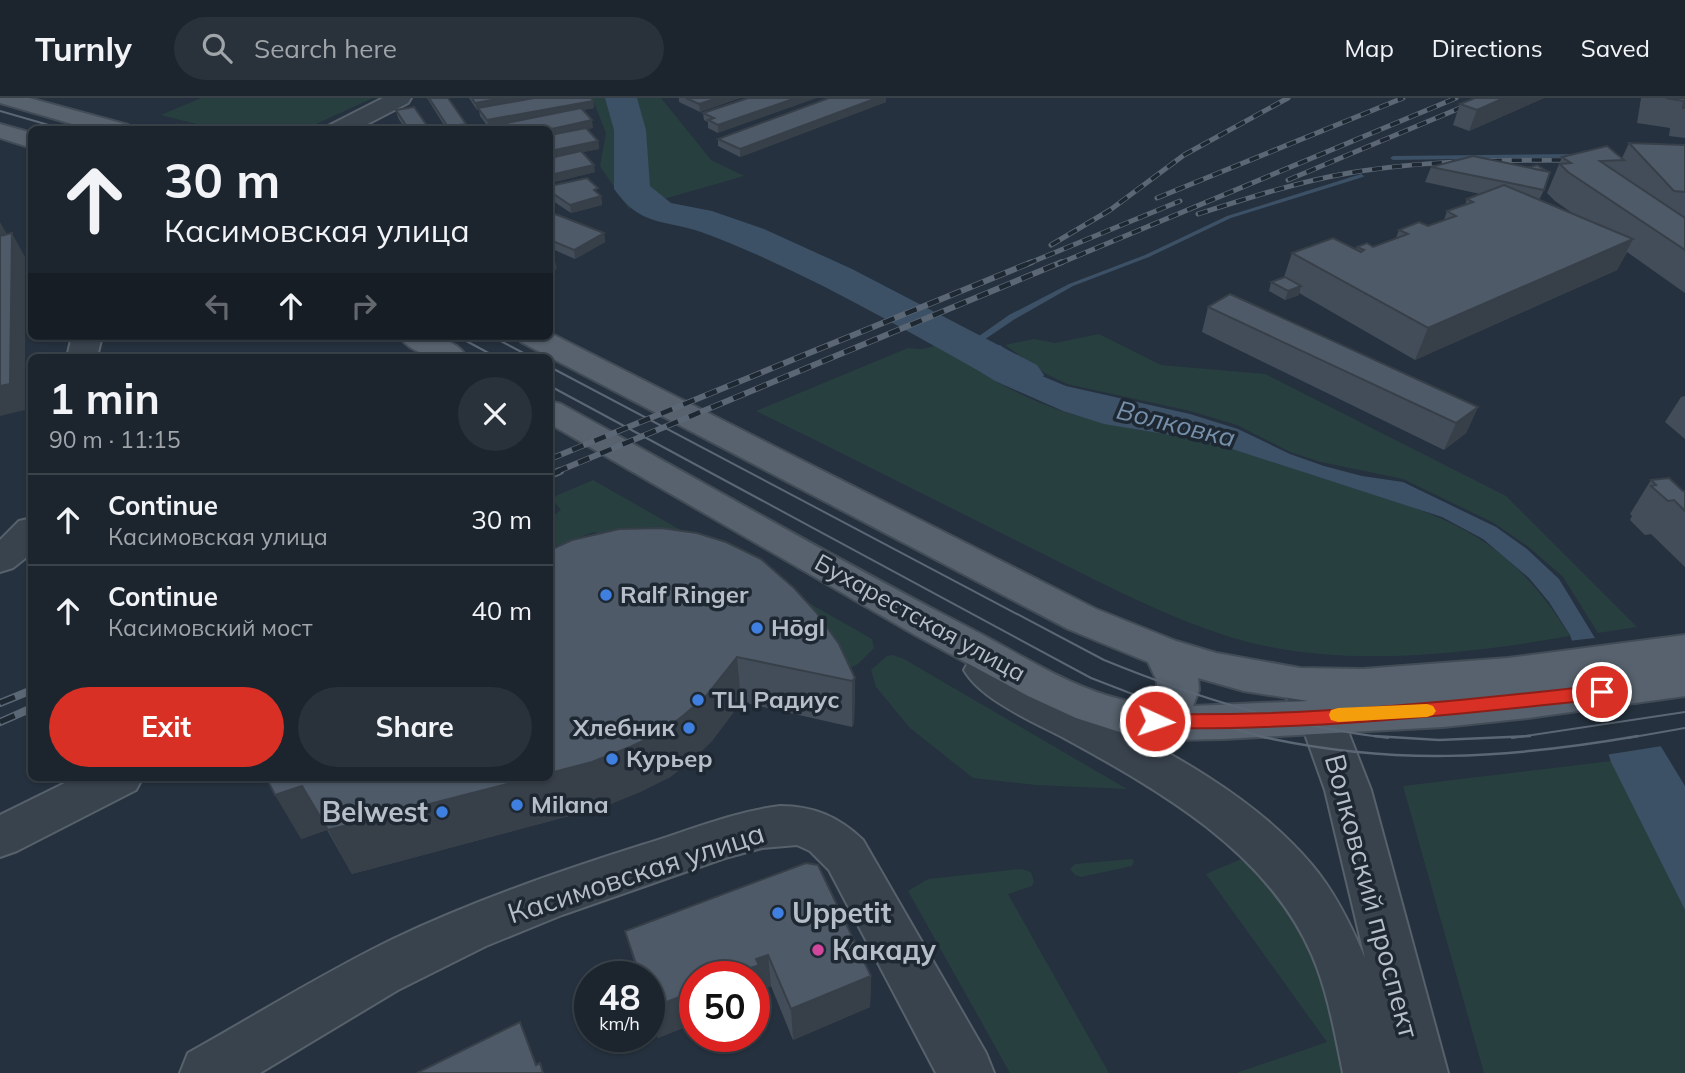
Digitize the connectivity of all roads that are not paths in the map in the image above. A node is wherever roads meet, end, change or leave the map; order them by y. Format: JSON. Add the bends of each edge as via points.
{"nodes":[{"id":1,"x":5,"y":98,"type":"edge"},
{"id":2,"x":400,"y":98,"type":"edge"},
{"id":3,"x":106,"y":126,"type":"edge"},
{"id":4,"x":346,"y":126,"type":"edge"},
{"id":5,"x":0,"y":131,"type":"edge"},
{"id":6,"x":28,"y":140,"type":"edge"},
{"id":7,"x":421,"y":340,"type":"edge"},
{"id":8,"x":540,"y":340,"type":"edge"},
{"id":9,"x":447,"y":354,"type":"edge"},
{"id":10,"x":553,"y":413,"type":"edge"},
{"id":11,"x":28,"y":534,"type":"edge"},
{"id":12,"x":0,"y":559,"type":"edge"},
{"id":13,"x":929,"y":625,"type":"junction"},
{"id":14,"x":1685,"y":650,"type":"edge"},
{"id":15,"x":1163,"y":653,"type":"junction"},
{"id":16,"x":1618,"y":675,"type":"junction"},
{"id":17,"x":1685,"y":680,"type":"edge"},
{"id":18,"x":1310,"y":700,"type":"junction"},
{"id":19,"x":1155,"y":721,"type":"junction"},
{"id":20,"x":112,"y":781,"type":"edge"},
{"id":21,"x":0,"y":837,"type":"edge"},
{"id":22,"x":208,"y":1073,"type":"edge"},
{"id":23,"x":966,"y":1073,"type":"edge"},
{"id":24,"x":1371,"y":1073,"type":"edge"},
{"id":25,"x":1420,"y":1073,"type":"edge"}],
"edges":[{"from":1,"to":3,"type":"main road"},
{"from":2,"to":4,"type":"street"},
{"from":5,"to":6,"type":"main road"},
{"from":7,"to":9,"type":"main road"},
{"from":8,"to":15,"type":"main road","via":[[1082,620]]},
{"from":10,"to":13,"type":"main road","name":"Бухарестская улица"},
{"from":11,"to":12,"type":"street"},
{"from":13,"to":19,"type":"main road","name":"Бухарестская улица","via":[[1091,706]]},
{"from":13,"to":24,"type":"street","name":"Волковский проспект","via":[[992,675],[1218,808],[1286,869],[1317,912],[1336,950]]},
{"from":14,"to":16,"type":"main road"},
{"from":15,"to":18,"type":"main road"},
{"from":15,"to":19,"type":"main road","via":[[1178,678],[1178,691],[1170,710]]},
{"from":16,"to":17,"type":"main road"},
{"from":16,"to":18,"type":"main road","via":[[1521,688],[1443,710]]},
{"from":18,"to":19,"type":"main road","name":"Бухарестская улица","via":[[1224,722]]},
{"from":18,"to":25,"type":"street","name":"Волковский проспект","via":[[1348,790]]},
{"from":20,"to":21,"type":"street"},
{"from":22,"to":23,"type":"street","name":"Касимовская улица","via":[[373,976],[509,912],[728,838],[769,827],[798,826],[830,838],[846,855]]}]}
